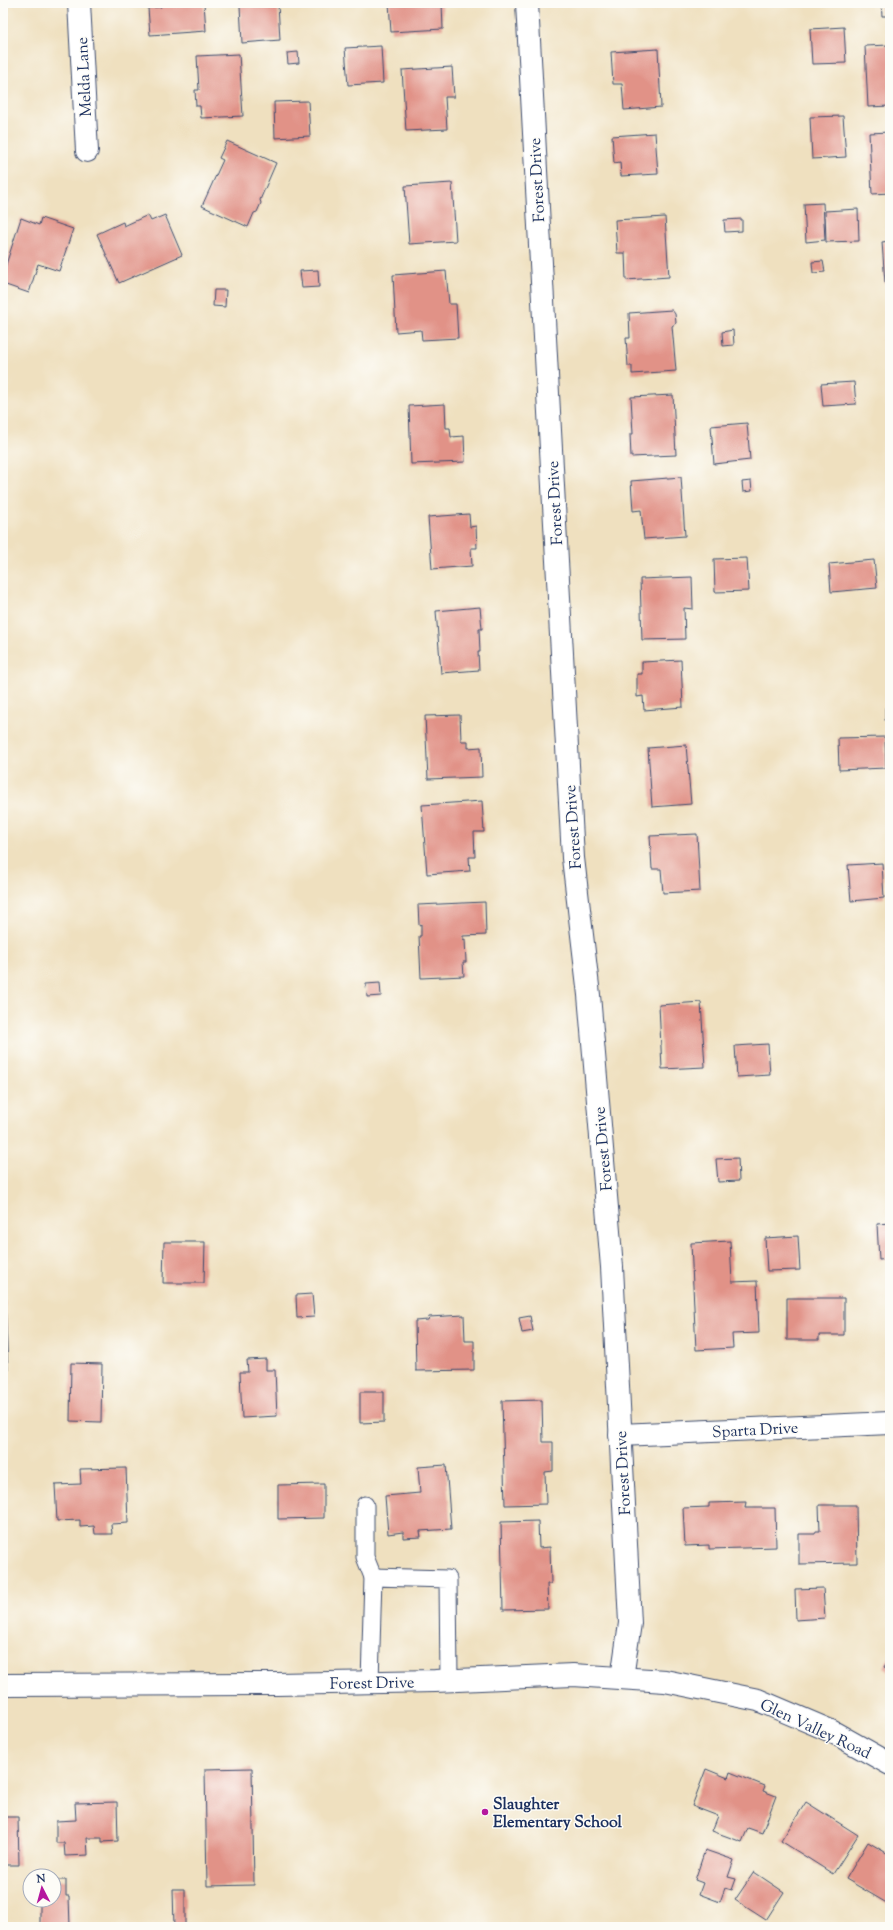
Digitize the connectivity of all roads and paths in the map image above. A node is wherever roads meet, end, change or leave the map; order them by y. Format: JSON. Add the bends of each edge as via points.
{"nodes":[{"id":1,"x":79,"y":3,"type":"edge"},
{"id":2,"x":527,"y":3,"type":"edge"},
{"id":3,"x":86,"y":151,"type":"dead end"},
{"id":4,"x":890,"y":1423,"type":"edge"},
{"id":5,"x":620,"y":1436,"type":"junction"},
{"id":6,"x":365,"y":1505,"type":"dead end"},
{"id":7,"x":373,"y":1577,"type":"junction"},
{"id":8,"x":622,"y":1678,"type":"junction"},
{"id":9,"x":449,"y":1680,"type":"junction"},
{"id":10,"x":370,"y":1682,"type":"junction"},
{"id":11,"x":3,"y":1685,"type":"edge"},
{"id":12,"x":890,"y":1764,"type":"edge"}],
"edges":[{"from":1,"to":3,"type":"street","name":"Melda Lane"},
{"from":2,"to":5,"type":"street","name":"Forest Drive","via":[[573,858],[591,1018],[612,1268]]},
{"from":4,"to":5,"type":"street","name":"Sparta Drive"},
{"from":5,"to":8,"type":"street","name":"Forest Drive","via":[[630,1623]]},
{"from":6,"to":7,"type":"lane","via":[[365,1557]]},
{"from":7,"to":9,"type":"lane","via":[[448,1579]]},
{"from":7,"to":10,"type":"lane"},
{"from":8,"to":9,"type":"street","name":"Forest Drive","via":[[573,1675]]},
{"from":8,"to":12,"type":"street","name":"Glen Valley Road","via":[[665,1681],[758,1700],[830,1731]]},
{"from":9,"to":10,"type":"street","name":"Forest Drive"},
{"from":10,"to":11,"type":"street","name":"Forest Drive"}]}
